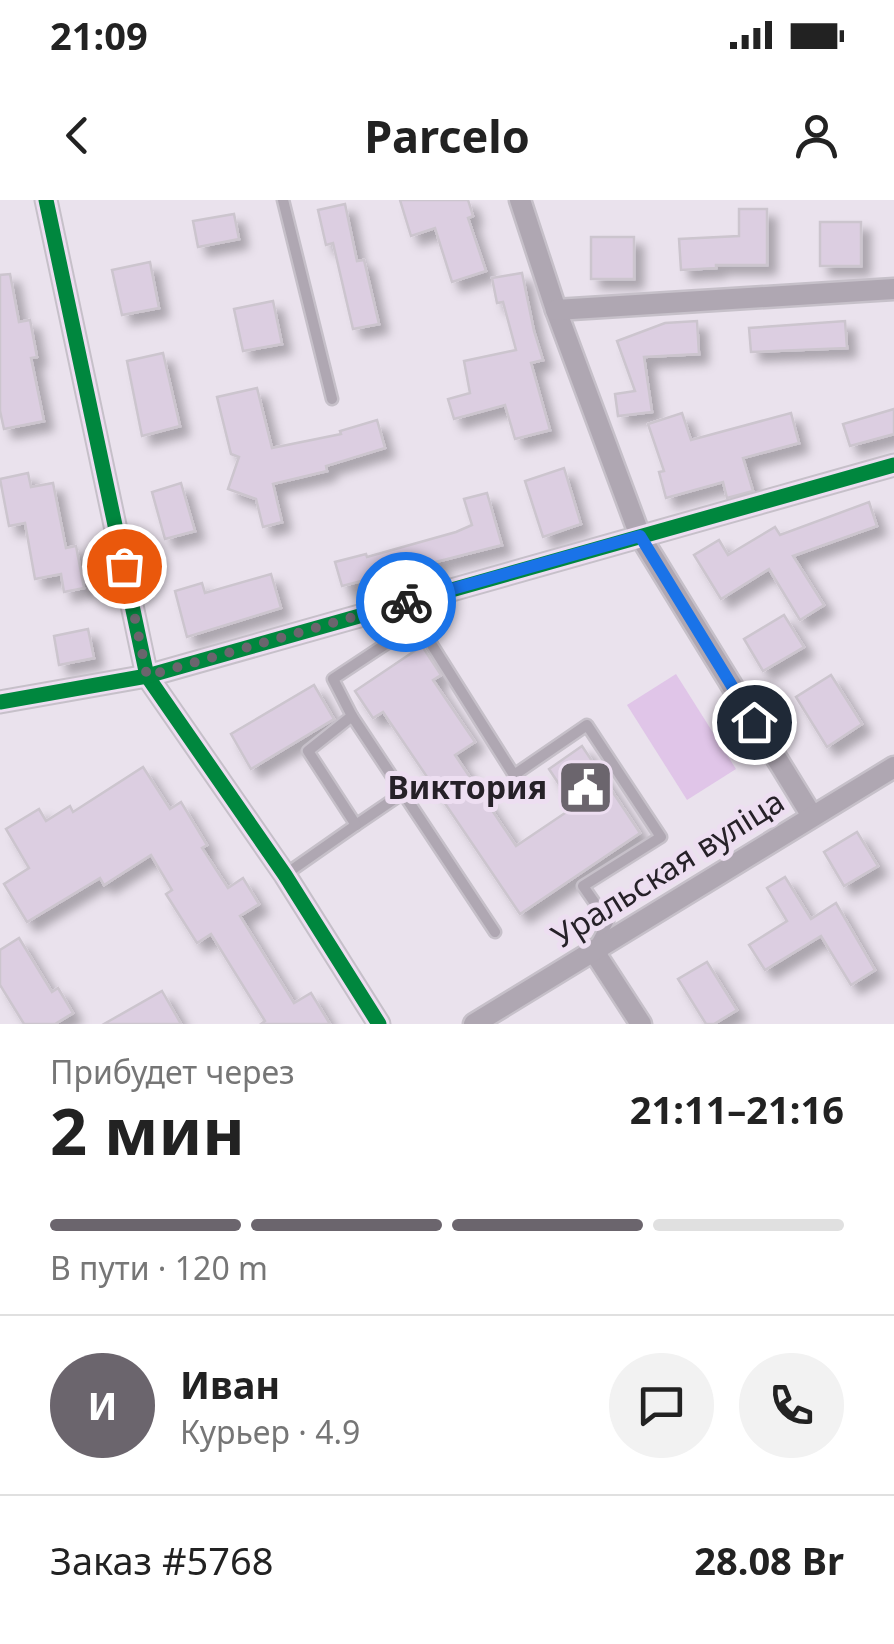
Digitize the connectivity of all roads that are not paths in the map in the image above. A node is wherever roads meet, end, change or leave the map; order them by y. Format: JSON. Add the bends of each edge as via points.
{"nodes":[{"id":1,"x":46,"y":200,"type":"edge"},
{"id":2,"x":282,"y":200,"type":"edge"},
{"id":3,"x":520,"y":200,"type":"edge"},
{"id":4,"x":894,"y":290,"type":"edge"},
{"id":5,"x":556,"y":310,"type":"junction"},
{"id":6,"x":332,"y":399,"type":"dead end"},
{"id":7,"x":894,"y":465,"type":"edge"},
{"id":8,"x":640,"y":536,"type":"junction"},
{"id":9,"x":147,"y":676,"type":"junction"},
{"id":10,"x":0,"y":702,"type":"edge"},
{"id":11,"x":352,"y":716,"type":"junction"},
{"id":12,"x":894,"y":767,"type":"edge"},
{"id":13,"x":403,"y":793,"type":"junction"},
{"id":14,"x":812,"y":816,"type":"junction"},
{"id":15,"x":356,"y":825,"type":"junction"},
{"id":16,"x":285,"y":875,"type":"junction"},
{"id":17,"x":495,"y":932,"type":"dead end"},
{"id":18,"x":593,"y":950,"type":"junction"},
{"id":19,"x":379,"y":1024,"type":"edge"},
{"id":20,"x":474,"y":1024,"type":"edge"},
{"id":21,"x":641,"y":1024,"type":"edge"}],
"edges":[{"from":1,"to":9,"type":"street"},
{"from":2,"to":6,"type":"lane"},
{"from":3,"to":5,"type":"street"},
{"from":4,"to":5,"type":"street"},
{"from":5,"to":8,"type":"street"},
{"from":7,"to":8,"type":"street"},
{"from":8,"to":9,"type":"street"},
{"from":8,"to":14,"type":"street"},
{"from":9,"to":10,"type":"street"},
{"from":9,"to":16,"type":"street"},
{"from":11,"to":13,"type":"lane"},
{"from":11,"to":15,"type":"lane","via":[[308,751]]},
{"from":11,"to":18,"type":"lane","via":[[333,679],[404,632],[428,637],[514,775],[588,724],[661,836],[583,886],[608,922]]},
{"from":12,"to":14,"type":"street","name":"Уральская вуліца"},
{"from":13,"to":15,"type":"lane"},
{"from":13,"to":17,"type":"lane"},
{"from":14,"to":18,"type":"street","name":"Уральская вуліца"},
{"from":15,"to":16,"type":"lane"},
{"from":16,"to":19,"type":"street"},
{"from":18,"to":20,"type":"street","name":"Уральская вуліца"},
{"from":18,"to":21,"type":"street"}]}
